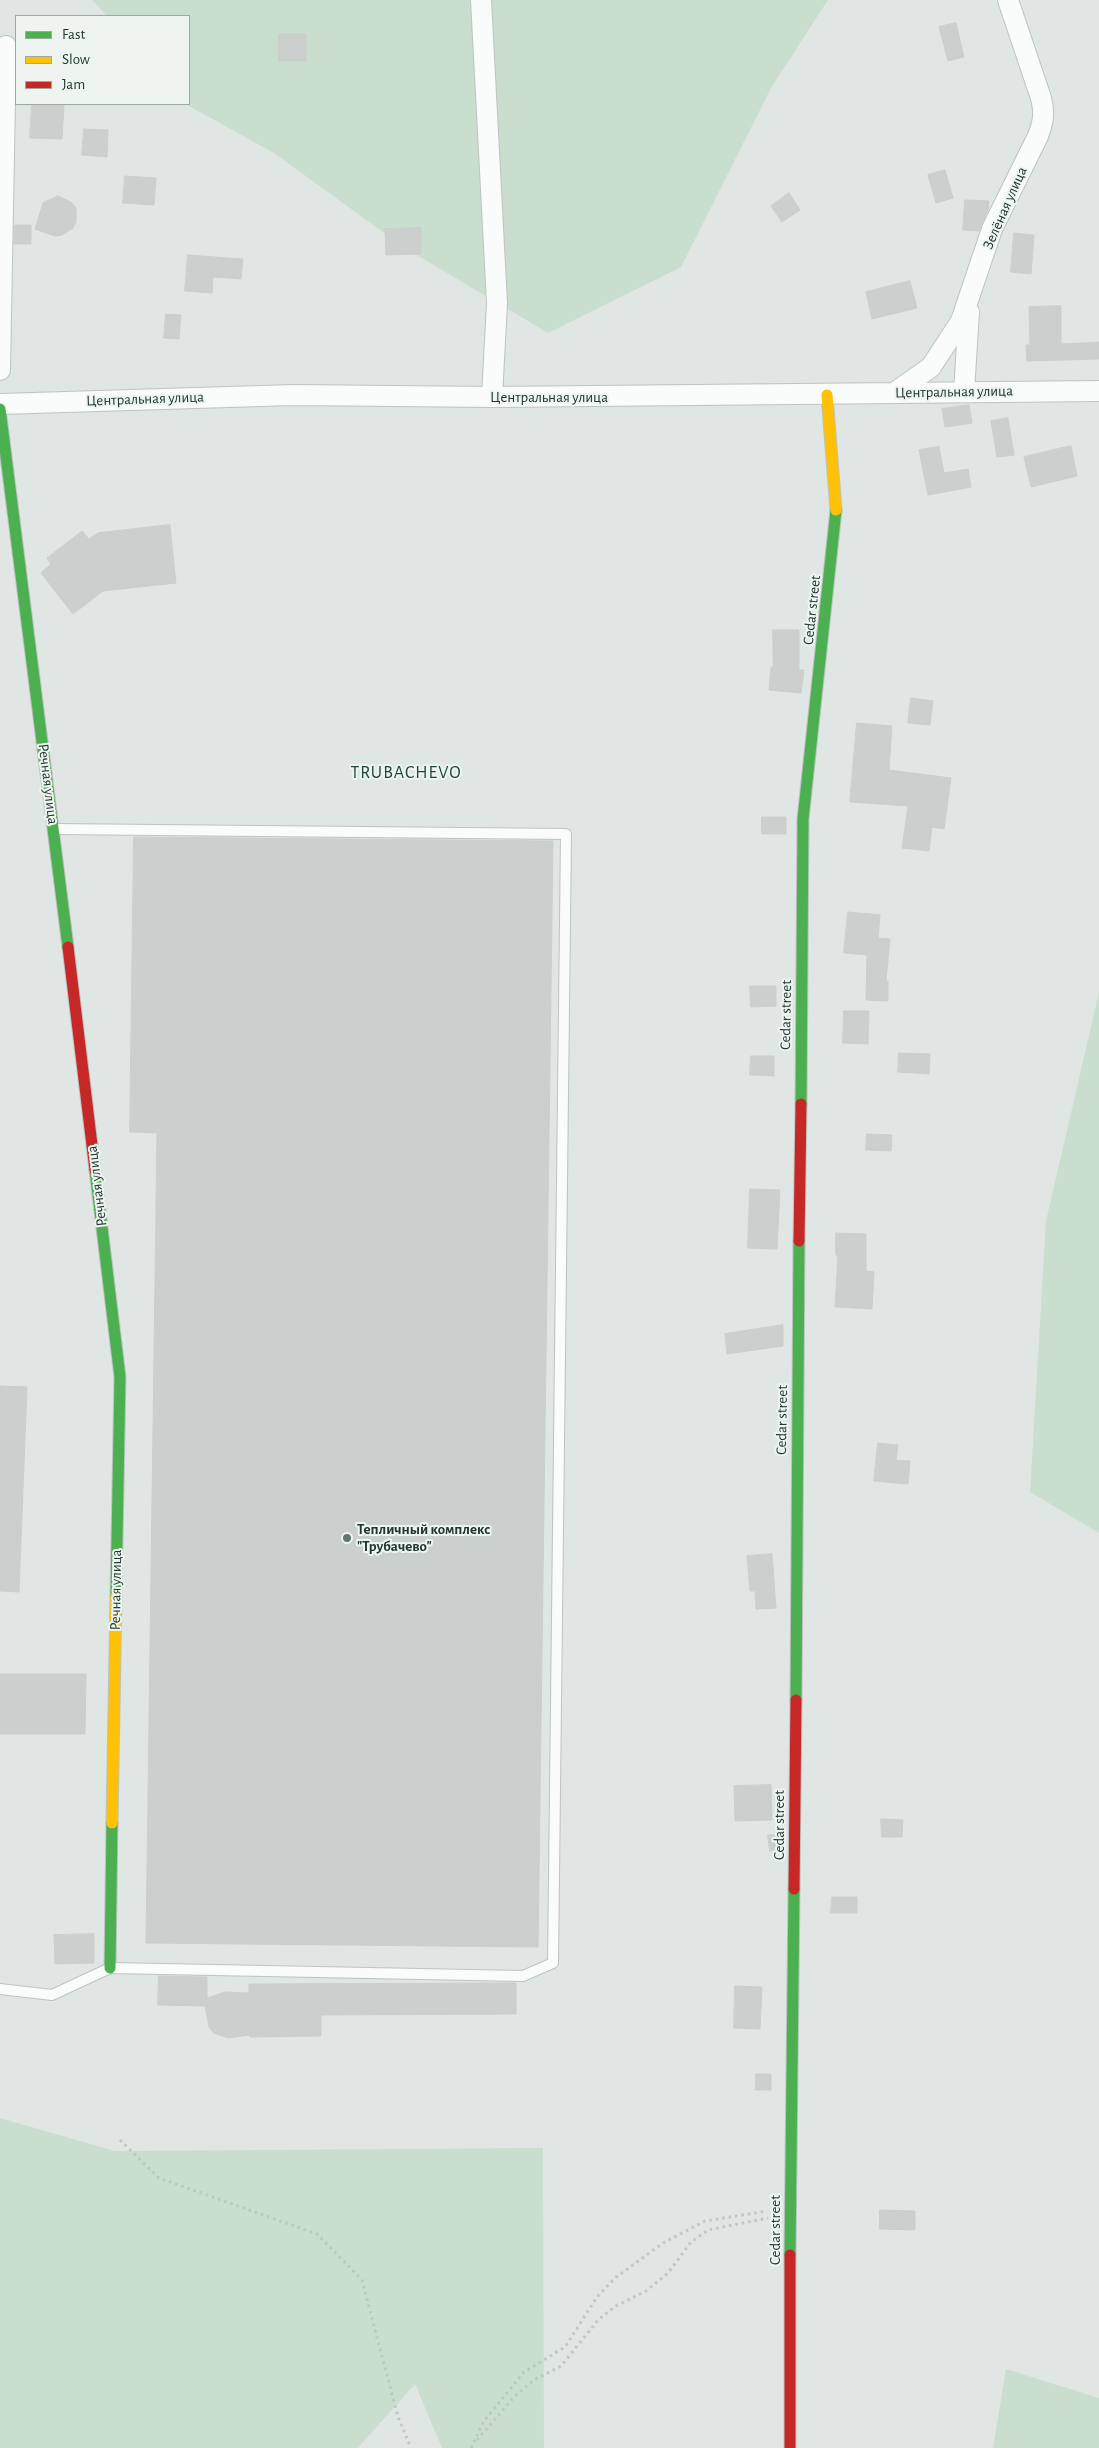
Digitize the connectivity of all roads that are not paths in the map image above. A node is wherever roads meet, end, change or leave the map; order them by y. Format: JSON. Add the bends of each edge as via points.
{"nodes":[{"id":1,"x":481,"y":0,"type":"edge"},
{"id":2,"x":1008,"y":0,"type":"edge"},
{"id":3,"x":6,"y":46,"type":"dead end"},
{"id":4,"x":970,"y":300,"type":"junction"},
{"id":5,"x":0,"y":370,"type":"edge"},
{"id":6,"x":1099,"y":391,"type":"edge"},
{"id":7,"x":964,"y":392,"type":"junction"},
{"id":8,"x":894,"y":393,"type":"junction"},
{"id":9,"x":827,"y":395,"type":"junction"},
{"id":10,"x":492,"y":397,"type":"junction"},
{"id":11,"x":0,"y":404,"type":"edge"},
{"id":12,"x":0,"y":409,"type":"edge"},
{"id":13,"x":54,"y":829,"type":"junction"},
{"id":14,"x":110,"y":1968,"type":"junction"},
{"id":15,"x":0,"y":1989,"type":"edge"},
{"id":16,"x":790,"y":2448,"type":"edge"}],
"edges":[{"from":1,"to":10,"type":"street","via":[[497,303]]},
{"from":2,"to":4,"type":"street","name":"Зелёная улица","via":[[1041,98],[1043,122],[992,229]]},
{"from":3,"to":5,"type":"street"},
{"from":4,"to":7,"type":"street"},
{"from":4,"to":8,"type":"street","name":"Зелёная улица","via":[[961,321],[931,367]]},
{"from":6,"to":7,"type":"street","name":"Центральная улица"},
{"from":7,"to":8,"type":"street","name":"Центральная улица"},
{"from":8,"to":9,"type":"street","name":"Центральная улица"},
{"from":9,"to":10,"type":"street","name":"Центральная улица"},
{"from":9,"to":16,"type":"street","name":"Cedar street","via":[[837,516],[803,819]]},
{"from":10,"to":11,"type":"street","name":"Центральная улица","via":[[294,395]]},
{"from":12,"to":13,"type":"street","name":"Речная улица"},
{"from":13,"to":14,"type":"street","name":"Речная улица","via":[[120,1377]]},
{"from":13,"to":14,"type":"lane","via":[[566,834],[553,1963],[523,1976]]},
{"from":14,"to":15,"type":"lane","via":[[52,1995]]}]}
